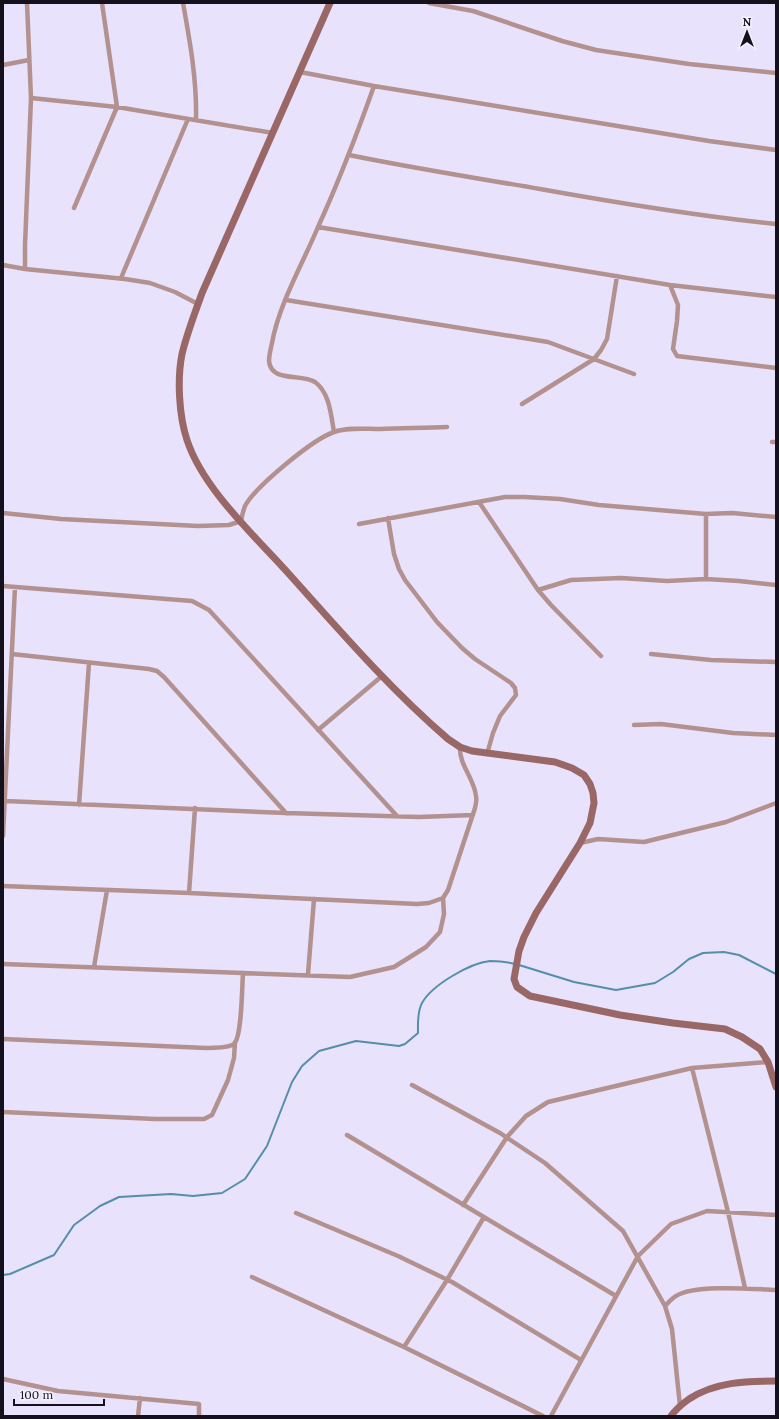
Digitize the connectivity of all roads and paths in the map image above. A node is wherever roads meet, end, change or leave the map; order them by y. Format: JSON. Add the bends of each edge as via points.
{"nodes":[{"id":1,"x":27,"y":3,"type":"edge"},
{"id":2,"x":102,"y":3,"type":"edge"},
{"id":3,"x":183,"y":3,"type":"edge"},
{"id":4,"x":330,"y":3,"type":"edge"},
{"id":5,"x":429,"y":3,"type":"edge"},
{"id":6,"x":29,"y":60,"type":"junction"},
{"id":7,"x":3,"y":65,"type":"edge"},
{"id":8,"x":300,"y":72,"type":"junction"},
{"id":9,"x":776,"y":73,"type":"edge"},
{"id":10,"x":374,"y":86,"type":"junction"},
{"id":11,"x":31,"y":98,"type":"junction"},
{"id":12,"x":118,"y":107,"type":"junction"},
{"id":13,"x":188,"y":119,"type":"junction"},
{"id":14,"x":196,"y":120,"type":"junction"},
{"id":15,"x":273,"y":133,"type":"junction"},
{"id":16,"x":776,"y":150,"type":"edge"},
{"id":17,"x":349,"y":155,"type":"junction"},
{"id":18,"x":74,"y":208,"type":"dead end"},
{"id":19,"x":776,"y":224,"type":"edge"},
{"id":20,"x":318,"y":228,"type":"junction"},
{"id":21,"x":3,"y":265,"type":"edge"},
{"id":22,"x":25,"y":268,"type":"junction"},
{"id":23,"x":617,"y":276,"type":"junction"},
{"id":24,"x":121,"y":278,"type":"junction"},
{"id":25,"x":670,"y":286,"type":"junction"},
{"id":26,"x":776,"y":297,"type":"edge"},
{"id":27,"x":286,"y":300,"type":"junction"},
{"id":28,"x":198,"y":304,"type":"junction"},
{"id":29,"x":594,"y":359,"type":"junction"},
{"id":30,"x":776,"y":368,"type":"edge"},
{"id":31,"x":634,"y":374,"type":"dead end"},
{"id":32,"x":522,"y":404,"type":"dead end"},
{"id":33,"x":447,"y":427,"type":"dead end"},
{"id":34,"x":334,"y":432,"type":"junction"},
{"id":35,"x":479,"y":502,"type":"junction"},
{"id":36,"x":3,"y":513,"type":"edge"},
{"id":37,"x":706,"y":514,"type":"junction"},
{"id":38,"x":776,"y":517,"type":"edge"},
{"id":39,"x":388,"y":518,"type":"junction"},
{"id":40,"x":241,"y":521,"type":"junction"},
{"id":41,"x":359,"y":524,"type":"dead end"},
{"id":42,"x":706,"y":579,"type":"junction"},
{"id":43,"x":776,"y":585,"type":"edge"},
{"id":44,"x":3,"y":586,"type":"edge"},
{"id":45,"x":15,"y":587,"type":"junction"},
{"id":46,"x":538,"y":590,"type":"junction"},
{"id":47,"x":12,"y":654,"type":"junction"},
{"id":48,"x":651,"y":654,"type":"dead end"},
{"id":49,"x":601,"y":656,"type":"dead end"},
{"id":50,"x":776,"y":662,"type":"edge"},
{"id":51,"x":89,"y":663,"type":"junction"},
{"id":52,"x":382,"y":676,"type":"junction"},
{"id":53,"x":634,"y":725,"type":"dead end"},
{"id":54,"x":318,"y":730,"type":"junction"},
{"id":55,"x":776,"y":735,"type":"edge"},
{"id":56,"x":460,"y":747,"type":"junction"},
{"id":57,"x":487,"y":754,"type":"junction"},
{"id":58,"x":6,"y":801,"type":"junction"},
{"id":59,"x":776,"y":803,"type":"edge"},
{"id":60,"x":79,"y":805,"type":"junction"},
{"id":61,"x":195,"y":808,"type":"junction"},
{"id":62,"x":286,"y":813,"type":"junction"},
{"id":63,"x":473,"y":814,"type":"junction"},
{"id":64,"x":397,"y":816,"type":"junction"},
{"id":65,"x":3,"y":836,"type":"edge"},
{"id":66,"x":580,"y":843,"type":"junction"},
{"id":67,"x":3,"y":886,"type":"edge"},
{"id":68,"x":107,"y":890,"type":"junction"},
{"id":69,"x":189,"y":893,"type":"junction"},
{"id":70,"x":443,"y":898,"type":"junction"},
{"id":71,"x":314,"y":899,"type":"junction"},
{"id":72,"x":3,"y":964,"type":"edge"},
{"id":73,"x":94,"y":967,"type":"junction"},
{"id":74,"x":243,"y":973,"type":"junction"},
{"id":75,"x":308,"y":974,"type":"junction"},
{"id":76,"x":3,"y":1039,"type":"edge"},
{"id":77,"x":235,"y":1042,"type":"junction"},
{"id":78,"x":768,"y":1062,"type":"junction"},
{"id":79,"x":692,"y":1068,"type":"junction"},
{"id":80,"x":412,"y":1085,"type":"dead end"},
{"id":81,"x":776,"y":1087,"type":"edge"},
{"id":82,"x":3,"y":1112,"type":"edge"},
{"id":83,"x":347,"y":1135,"type":"dead end"},
{"id":84,"x":507,"y":1137,"type":"junction"},
{"id":85,"x":463,"y":1205,"type":"junction"},
{"id":86,"x":728,"y":1212,"type":"junction"},
{"id":87,"x":296,"y":1213,"type":"dead end"},
{"id":88,"x":776,"y":1215,"type":"edge"},
{"id":89,"x":484,"y":1217,"type":"junction"},
{"id":90,"x":638,"y":1256,"type":"junction"},
{"id":91,"x":252,"y":1277,"type":"dead end"},
{"id":92,"x":447,"y":1280,"type":"junction"},
{"id":93,"x":744,"y":1288,"type":"junction"},
{"id":94,"x":776,"y":1290,"type":"edge"},
{"id":95,"x":616,"y":1296,"type":"junction"},
{"id":96,"x":665,"y":1306,"type":"junction"},
{"id":97,"x":404,"y":1346,"type":"junction"},
{"id":98,"x":581,"y":1360,"type":"junction"},
{"id":99,"x":3,"y":1379,"type":"edge"},
{"id":100,"x":776,"y":1381,"type":"edge"},
{"id":101,"x":140,"y":1398,"type":"junction"},
{"id":102,"x":680,"y":1406,"type":"junction"},
{"id":103,"x":138,"y":1416,"type":"edge"},
{"id":104,"x":199,"y":1416,"type":"edge"},
{"id":105,"x":543,"y":1416,"type":"edge"},
{"id":106,"x":551,"y":1416,"type":"edge"},
{"id":107,"x":671,"y":1416,"type":"edge"}],
"edges":[{"from":1,"to":6,"type":"street"},
{"from":2,"to":12,"type":"street"},
{"from":3,"to":14,"type":"street","via":[[193,55],[197,98]]},
{"from":4,"to":8,"type":"street"},
{"from":5,"to":9,"type":"street","via":[[473,11],[562,42],[596,50],[689,64]]},
{"from":6,"to":7,"type":"street"},
{"from":6,"to":11,"type":"street"},
{"from":8,"to":10,"type":"street"},
{"from":8,"to":15,"type":"street"},
{"from":10,"to":16,"type":"street"},
{"from":10,"to":17,"type":"street"},
{"from":11,"to":12,"type":"street"},
{"from":11,"to":22,"type":"street"},
{"from":12,"to":13,"type":"street"},
{"from":12,"to":18,"type":"street"},
{"from":13,"to":14,"type":"street"},
{"from":13,"to":24,"type":"street"},
{"from":14,"to":15,"type":"street"},
{"from":15,"to":28,"type":"street"},
{"from":17,"to":19,"type":"street","via":[[619,203]]},
{"from":17,"to":20,"type":"street"},
{"from":20,"to":23,"type":"street"},
{"from":20,"to":27,"type":"street"},
{"from":21,"to":22,"type":"street"},
{"from":22,"to":24,"type":"street"},
{"from":23,"to":25,"type":"street"},
{"from":23,"to":29,"type":"street","via":[[607,338],[602,350]]},
{"from":24,"to":28,"type":"street","via":[[150,283]]},
{"from":25,"to":26,"type":"street"},
{"from":25,"to":30,"type":"street","via":[[678,305],[672,349],[677,356]]},
{"from":27,"to":29,"type":"street","via":[[548,342]]},
{"from":27,"to":34,"type":"street","via":[[274,331],[269,361],[273,371],[280,375],[314,381],[322,389],[328,401]]},
{"from":28,"to":40,"type":"street","via":[[182,355],[180,411],[187,440],[198,466],[214,490]]},
{"from":29,"to":31,"type":"street"},
{"from":29,"to":32,"type":"street"},
{"from":33,"to":34,"type":"street","via":[[351,429]]},
{"from":34,"to":40,"type":"street","via":[[295,457],[271,477],[250,498]]},
{"from":35,"to":37,"type":"street","via":[[524,496]]},
{"from":35,"to":39,"type":"street"},
{"from":35,"to":46,"type":"street"},
{"from":36,"to":40,"type":"street","via":[[61,519],[198,526],[229,526]]},
{"from":37,"to":38,"type":"street","via":[[732,513]]},
{"from":37,"to":42,"type":"street"},
{"from":39,"to":41,"type":"street"},
{"from":39,"to":57,"type":"street","via":[[394,554],[405,580],[437,622],[462,648],[515,688],[516,695],[500,716]]},
{"from":40,"to":52,"type":"street"},
{"from":42,"to":43,"type":"street"},
{"from":42,"to":46,"type":"street","via":[[571,580]]},
{"from":44,"to":45,"type":"street"},
{"from":45,"to":47,"type":"street"},
{"from":45,"to":54,"type":"street","via":[[192,601],[199,604],[209,610]]},
{"from":46,"to":49,"type":"street"},
{"from":47,"to":51,"type":"street"},
{"from":47,"to":58,"type":"street"},
{"from":48,"to":50,"type":"street","via":[[711,660]]},
{"from":51,"to":60,"type":"street"},
{"from":51,"to":62,"type":"street","via":[[157,671]]},
{"from":52,"to":54,"type":"street"},
{"from":52,"to":56,"type":"street","via":[[430,724]]},
{"from":53,"to":55,"type":"street","via":[[661,724],[733,733]]},
{"from":54,"to":64,"type":"street"},
{"from":56,"to":57,"type":"street"},
{"from":56,"to":63,"type":"street","via":[[462,762],[477,798]]},
{"from":57,"to":66,"type":"street","via":[[555,762],[584,775],[590,784],[594,803],[590,823]]},
{"from":58,"to":60,"type":"street"},
{"from":58,"to":65,"type":"street"},
{"from":59,"to":66,"type":"street","via":[[726,822],[644,842],[598,839]]},
{"from":60,"to":61,"type":"street"},
{"from":61,"to":62,"type":"street"},
{"from":61,"to":69,"type":"street"},
{"from":62,"to":64,"type":"street"},
{"from":63,"to":64,"type":"street"},
{"from":63,"to":70,"type":"street","via":[[448,890]]},
{"from":66,"to":78,"type":"street","via":[[524,937],[514,979],[517,987],[530,996],[550,1001],[620,1015],[725,1029],[760,1049]]},
{"from":67,"to":68,"type":"street"},
{"from":68,"to":69,"type":"street"},
{"from":68,"to":73,"type":"street"},
{"from":69,"to":71,"type":"street"},
{"from":70,"to":71,"type":"street","via":[[417,904]]},
{"from":70,"to":75,"type":"street","via":[[444,914],[440,932],[426,947],[394,967],[350,976]]},
{"from":71,"to":75,"type":"street"},
{"from":72,"to":73,"type":"street"},
{"from":73,"to":74,"type":"street"},
{"from":74,"to":75,"type":"street"},
{"from":74,"to":77,"type":"street","via":[[240,1021]]},
{"from":76,"to":77,"type":"street","via":[[206,1048],[226,1047]]},
{"from":77,"to":82,"type":"street","via":[[228,1080],[212,1115],[204,1119]]},
{"from":78,"to":79,"type":"street"},
{"from":78,"to":81,"type":"street"},
{"from":79,"to":84,"type":"street","via":[[548,1102],[526,1116]]},
{"from":79,"to":86,"type":"street"},
{"from":80,"to":84,"type":"street"},
{"from":83,"to":85,"type":"street"},
{"from":84,"to":85,"type":"street"},
{"from":84,"to":90,"type":"street","via":[[545,1163],[624,1231]]},
{"from":85,"to":89,"type":"street"},
{"from":86,"to":88,"type":"street"},
{"from":86,"to":90,"type":"street","via":[[706,1211],[671,1224]]},
{"from":86,"to":93,"type":"street"},
{"from":87,"to":92,"type":"street","via":[[398,1256]]},
{"from":89,"to":92,"type":"street"},
{"from":89,"to":95,"type":"street"},
{"from":90,"to":95,"type":"street"},
{"from":90,"to":96,"type":"street"},
{"from":91,"to":97,"type":"street"},
{"from":92,"to":97,"type":"street"},
{"from":92,"to":98,"type":"street"},
{"from":93,"to":94,"type":"street"},
{"from":93,"to":96,"type":"street","via":[[694,1290],[677,1295]]},
{"from":95,"to":98,"type":"street"},
{"from":96,"to":102,"type":"street","via":[[672,1329]]},
{"from":97,"to":105,"type":"street"},
{"from":98,"to":106,"type":"street"},
{"from":99,"to":101,"type":"street","via":[[58,1391]]},
{"from":100,"to":102,"type":"street","via":[[727,1384],[696,1394]]},
{"from":101,"to":103,"type":"street"},
{"from":101,"to":104,"type":"street","via":[[199,1404]]},
{"from":102,"to":107,"type":"street"}]}
